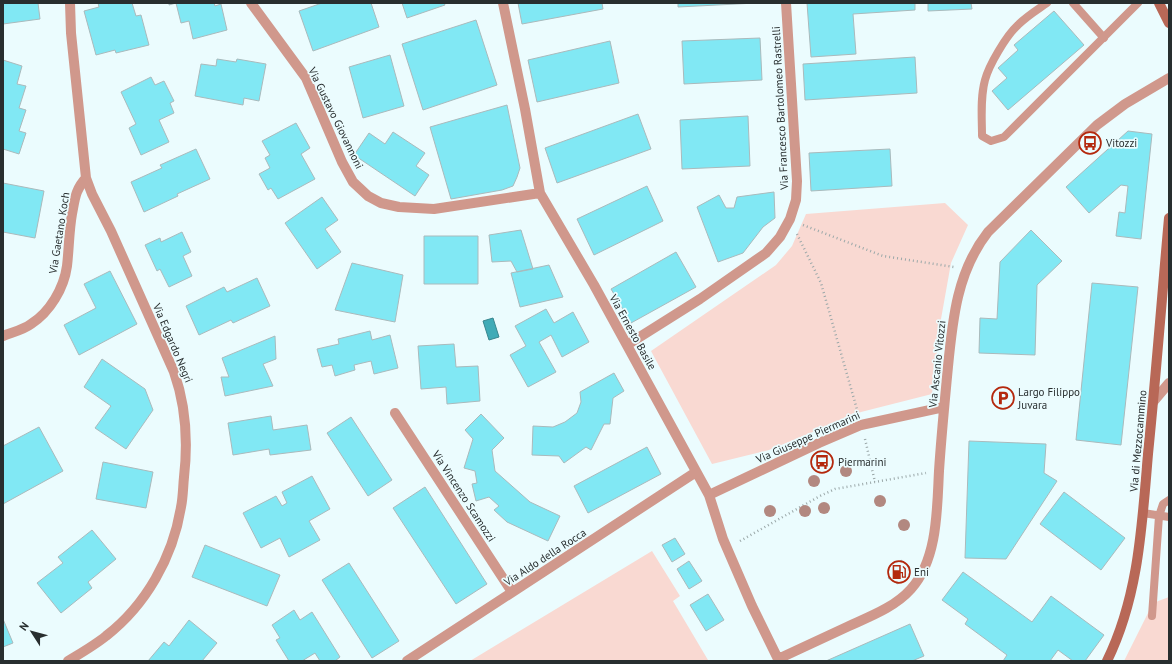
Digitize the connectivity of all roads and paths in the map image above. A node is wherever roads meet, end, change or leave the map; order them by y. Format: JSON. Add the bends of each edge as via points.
{"nodes":[{"id":1,"x":70,"y":3,"type":"edge"},
{"id":2,"x":251,"y":3,"type":"edge"},
{"id":3,"x":503,"y":3,"type":"edge"},
{"id":4,"x":786,"y":3,"type":"edge"},
{"id":5,"x":1047,"y":3,"type":"edge"},
{"id":6,"x":1073,"y":3,"type":"edge"},
{"id":7,"x":1138,"y":3,"type":"edge"},
{"id":8,"x":1159,"y":3,"type":"edge"},
{"id":9,"x":1169,"y":23,"type":"edge"},
{"id":10,"x":1104,"y":38,"type":"junction"},
{"id":11,"x":1169,"y":78,"type":"edge"},
{"id":12,"x":86,"y":178,"type":"junction"},
{"id":13,"x":540,"y":193,"type":"junction"},
{"id":14,"x":1169,"y":218,"type":"edge"},
{"id":15,"x":790,"y":219,"type":"junction"},
{"id":16,"x":966,"y":269,"type":"junction"},
{"id":17,"x":3,"y":336,"type":"edge"},
{"id":18,"x":627,"y":345,"type":"junction"},
{"id":19,"x":1169,"y":383,"type":"edge"},
{"id":20,"x":1153,"y":402,"type":"junction"},
{"id":21,"x":944,"y":407,"type":"junction"},
{"id":22,"x":395,"y":413,"type":"dead end"},
{"id":23,"x":861,"y":424,"type":"junction"},
{"id":24,"x":939,"y":471,"type":"junction"},
{"id":25,"x":696,"y":472,"type":"junction"},
{"id":26,"x":875,"y":482,"type":"junction"},
{"id":27,"x":709,"y":495,"type":"junction"},
{"id":28,"x":1169,"y":500,"type":"edge"},
{"id":29,"x":1143,"y":513,"type":"junction"},
{"id":30,"x":1159,"y":516,"type":"junction"},
{"id":31,"x":1169,"y":517,"type":"edge"},
{"id":32,"x":727,"y":548,"type":"junction"},
{"id":33,"x":512,"y":592,"type":"junction"},
{"id":34,"x":1152,"y":616,"type":"dead end"},
{"id":35,"x":778,"y":660,"type":"edge"},
{"id":36,"x":68,"y":661,"type":"edge"},
{"id":37,"x":407,"y":661,"type":"edge"},
{"id":38,"x":1107,"y":661,"type":"edge"}],
"edges":[{"from":1,"to":12,"type":"street","name":"Via Edgardo Negri"},
{"from":2,"to":13,"type":"street","name":"Via Gustavo Giovannoni","via":[[306,78],[342,162],[353,182],[368,196],[394,206],[434,209]]},
{"from":3,"to":13,"type":"street","name":"Via Ernesto Basile"},
{"from":4,"to":15,"type":"street","name":"Via Francesco Bartolomeo Rastrelli","via":[[797,181],[796,200]]},
{"from":5,"to":10,"type":"lane","via":[[1016,26],[995,56],[982,95],[982,136],[991,141],[1004,137]]},
{"from":6,"to":10,"type":"lane"},
{"from":7,"to":10,"type":"lane"},
{"from":8,"to":9,"type":"main road"},
{"from":11,"to":16,"type":"street","name":"Via Ascanio Vitozzi","via":[[1125,104],[1090,130],[988,232]]},
{"from":12,"to":17,"type":"street","name":"Via Gaetano Koch","via":[[76,194],[67,266],[52,304],[30,325]]},
{"from":12,"to":36,"type":"street","name":"Via Edgardo Negri","via":[[174,372],[183,404],[186,446],[182,507],[177,529],[156,578],[138,604],[118,626]]},
{"from":13,"to":18,"type":"street","name":"Via Ernesto Basile"},
{"from":14,"to":20,"type":"main road","name":"Via di Mezzocammino"},
{"from":15,"to":16,"type":"path","via":[[883,256]]},
{"from":15,"to":18,"type":"street","name":"Via Francesco Bartolomeo Rastrelli","via":[[780,237],[766,253]]},
{"from":15,"to":23,"type":"path","via":[[821,283]]},
{"from":16,"to":21,"type":"street","name":"Via Ascanio Vitozzi","via":[[953,320]]},
{"from":18,"to":25,"type":"street","name":"Via Ernesto Basile"},
{"from":19,"to":20,"type":"street"},
{"from":20,"to":29,"type":"main road","name":"Via di Mezzocammino"},
{"from":21,"to":23,"type":"street","name":"Via Giuseppe Piermarini"},
{"from":21,"to":24,"type":"street","name":"Via Ascanio Vitozzi"},
{"from":22,"to":33,"type":"street","name":"Via Vincenzo Scamozzi"},
{"from":23,"to":26,"type":"path"},
{"from":23,"to":27,"type":"street","name":"Via Giuseppe Piermarini"},
{"from":24,"to":26,"type":"path"},
{"from":24,"to":35,"type":"street","name":"Via Ascanio Vitozzi","via":[[938,509],[930,553],[911,589],[887,608]]},
{"from":25,"to":27,"type":"street","name":"Via Ernesto Basile"},
{"from":25,"to":33,"type":"street","name":"Via Aldo della Rocca"},
{"from":26,"to":32,"type":"path","via":[[838,488],[823,494]]},
{"from":27,"to":32,"type":"street","name":"Via Ernesto Basile"},
{"from":28,"to":30,"type":"lane","via":[[1163,504]]},
{"from":29,"to":30,"type":"lane"},
{"from":29,"to":38,"type":"main road","name":"Via di Mezzocammino","via":[[1131,592],[1122,625]]},
{"from":30,"to":31,"type":"lane"},
{"from":30,"to":34,"type":"lane"},
{"from":32,"to":35,"type":"street","name":"Via Ernesto Basile"},
{"from":33,"to":37,"type":"street","name":"Via Aldo della Rocca"}]}
